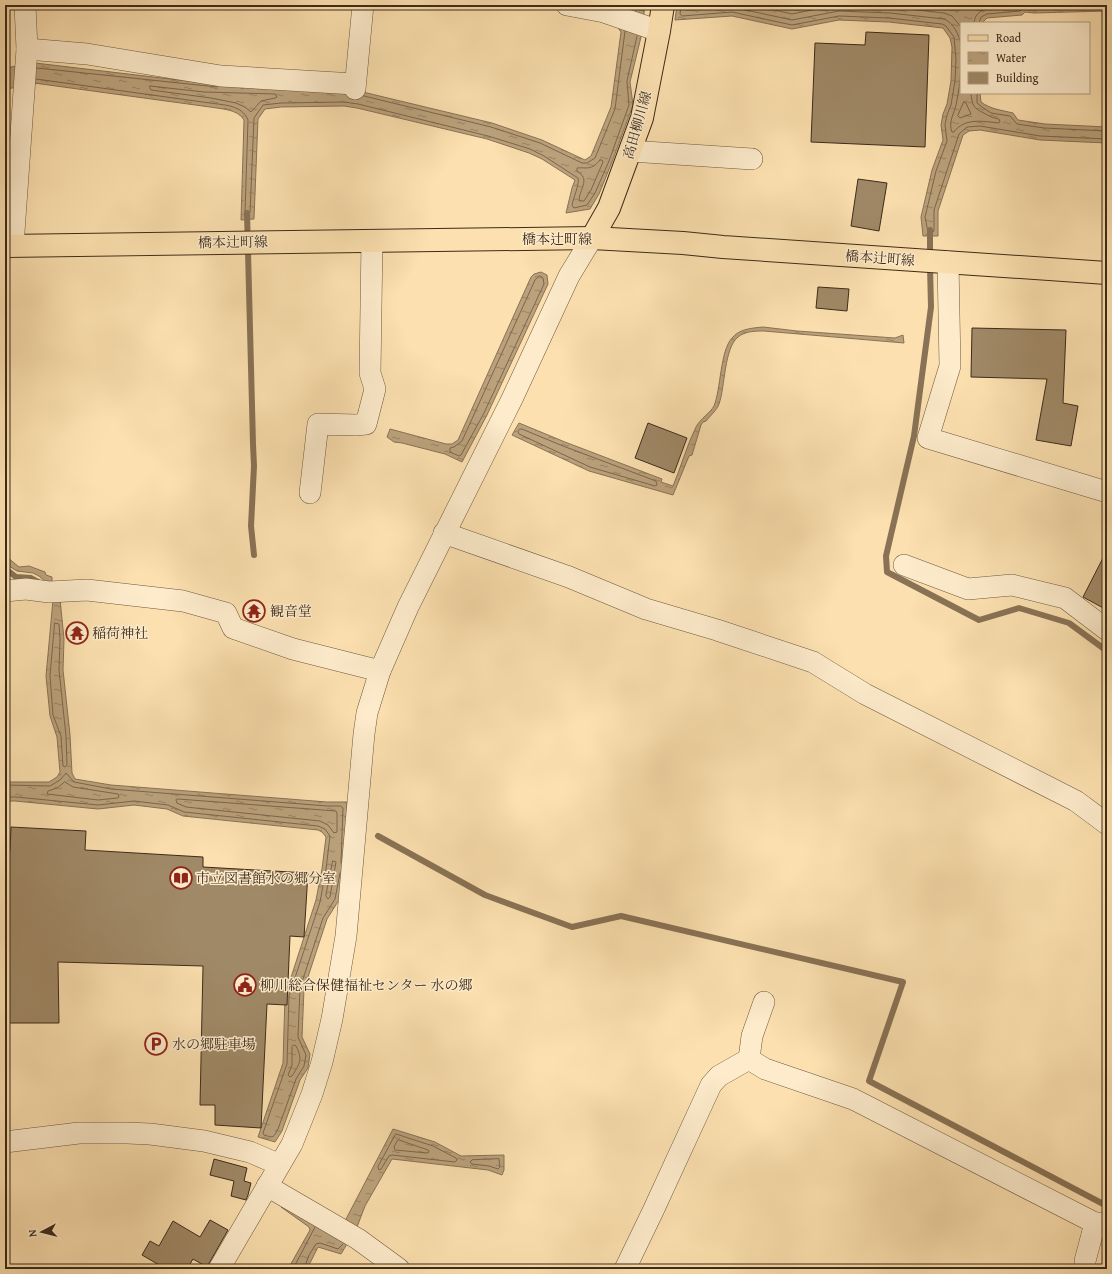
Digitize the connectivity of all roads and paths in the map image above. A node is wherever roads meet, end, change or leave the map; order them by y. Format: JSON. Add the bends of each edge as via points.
{"nodes":[{"id":1,"x":25,"y":5,"type":"edge"},
{"id":2,"x":363,"y":5,"type":"edge"},
{"id":3,"x":567,"y":5,"type":"edge"},
{"id":4,"x":663,"y":5,"type":"edge"},
{"id":5,"x":652,"y":28,"type":"junction"},
{"id":6,"x":27,"y":56,"type":"junction"},
{"id":7,"x":630,"y":151,"type":"junction"},
{"id":8,"x":752,"y":159,"type":"dead end"},
{"id":9,"x":592,"y":238,"type":"junction"},
{"id":10,"x":372,"y":241,"type":"junction"},
{"id":11,"x":9,"y":246,"type":"edge"},
{"id":12,"x":948,"y":262,"type":"junction"},
{"id":13,"x":1107,"y":273,"type":"edge"},
{"id":14,"x":1107,"y":492,"type":"edge"},
{"id":15,"x":310,"y":493,"type":"dead end"},
{"id":16,"x":444,"y":533,"type":"junction"},
{"id":17,"x":904,"y":565,"type":"dead end"},
{"id":18,"x":5,"y":591,"type":"edge"},
{"id":19,"x":1107,"y":630,"type":"edge"},
{"id":20,"x":380,"y":671,"type":"junction"},
{"id":21,"x":1107,"y":824,"type":"edge"},
{"id":22,"x":764,"y":1002,"type":"dead end"},
{"id":23,"x":749,"y":1059,"type":"junction"},
{"id":24,"x":5,"y":1142,"type":"edge"},
{"id":25,"x":278,"y":1164,"type":"junction"},
{"id":26,"x":267,"y":1186,"type":"junction"},
{"id":27,"x":1101,"y":1223,"type":"edge"},
{"id":28,"x":219,"y":1269,"type":"edge"},
{"id":29,"x":399,"y":1269,"type":"edge"},
{"id":30,"x":624,"y":1269,"type":"edge"},
{"id":31,"x":1085,"y":1269,"type":"edge"}],
"edges":[{"from":1,"to":6,"type":"street"},
{"from":2,"to":6,"type":"street","via":[[355,86],[222,76],[87,54]]},
{"from":3,"to":5,"type":"street","via":[[604,12]]},
{"from":4,"to":5,"type":"main road","name":"高田柳川線"},
{"from":5,"to":7,"type":"main road","name":"高田柳川線","via":[[642,118]]},
{"from":6,"to":11,"type":"street"},
{"from":7,"to":8,"type":"street"},
{"from":7,"to":9,"type":"main road","name":"高田柳川線","via":[[609,208]]},
{"from":9,"to":10,"type":"main road","name":"橋本辻町線"},
{"from":9,"to":12,"type":"main road","name":"橋本辻町線"},
{"from":9,"to":16,"type":"street","via":[[569,276],[512,399]]},
{"from":10,"to":11,"type":"main road","name":"橋本辻町線"},
{"from":10,"to":15,"type":"street","via":[[370,373],[375,389],[366,424],[318,424]]},
{"from":12,"to":13,"type":"main road","name":"橋本辻町線"},
{"from":12,"to":14,"type":"street","via":[[950,366],[928,438]]},
{"from":16,"to":20,"type":"street"},
{"from":16,"to":21,"type":"street","via":[[570,577],[646,609],[813,662],[866,694],[1076,801]]},
{"from":17,"to":19,"type":"street","via":[[968,589],[1012,585],[1066,598]]},
{"from":18,"to":20,"type":"street","via":[[87,590],[183,601],[226,614],[233,628],[292,649]]},
{"from":20,"to":25,"type":"street","via":[[367,713],[364,734],[346,936],[332,1019],[312,1094],[292,1144]]},
{"from":22,"to":23,"type":"street","via":[[752,1036]]},
{"from":23,"to":27,"type":"street","via":[[765,1069],[853,1099]]},
{"from":23,"to":30,"type":"street","via":[[720,1076],[711,1085]]},
{"from":24,"to":25,"type":"street","via":[[79,1134],[142,1134],[204,1141],[250,1152]]},
{"from":25,"to":26,"type":"street"},
{"from":26,"to":28,"type":"street"},
{"from":26,"to":29,"type":"street","via":[[358,1239]]},
{"from":27,"to":31,"type":"street"}]}
